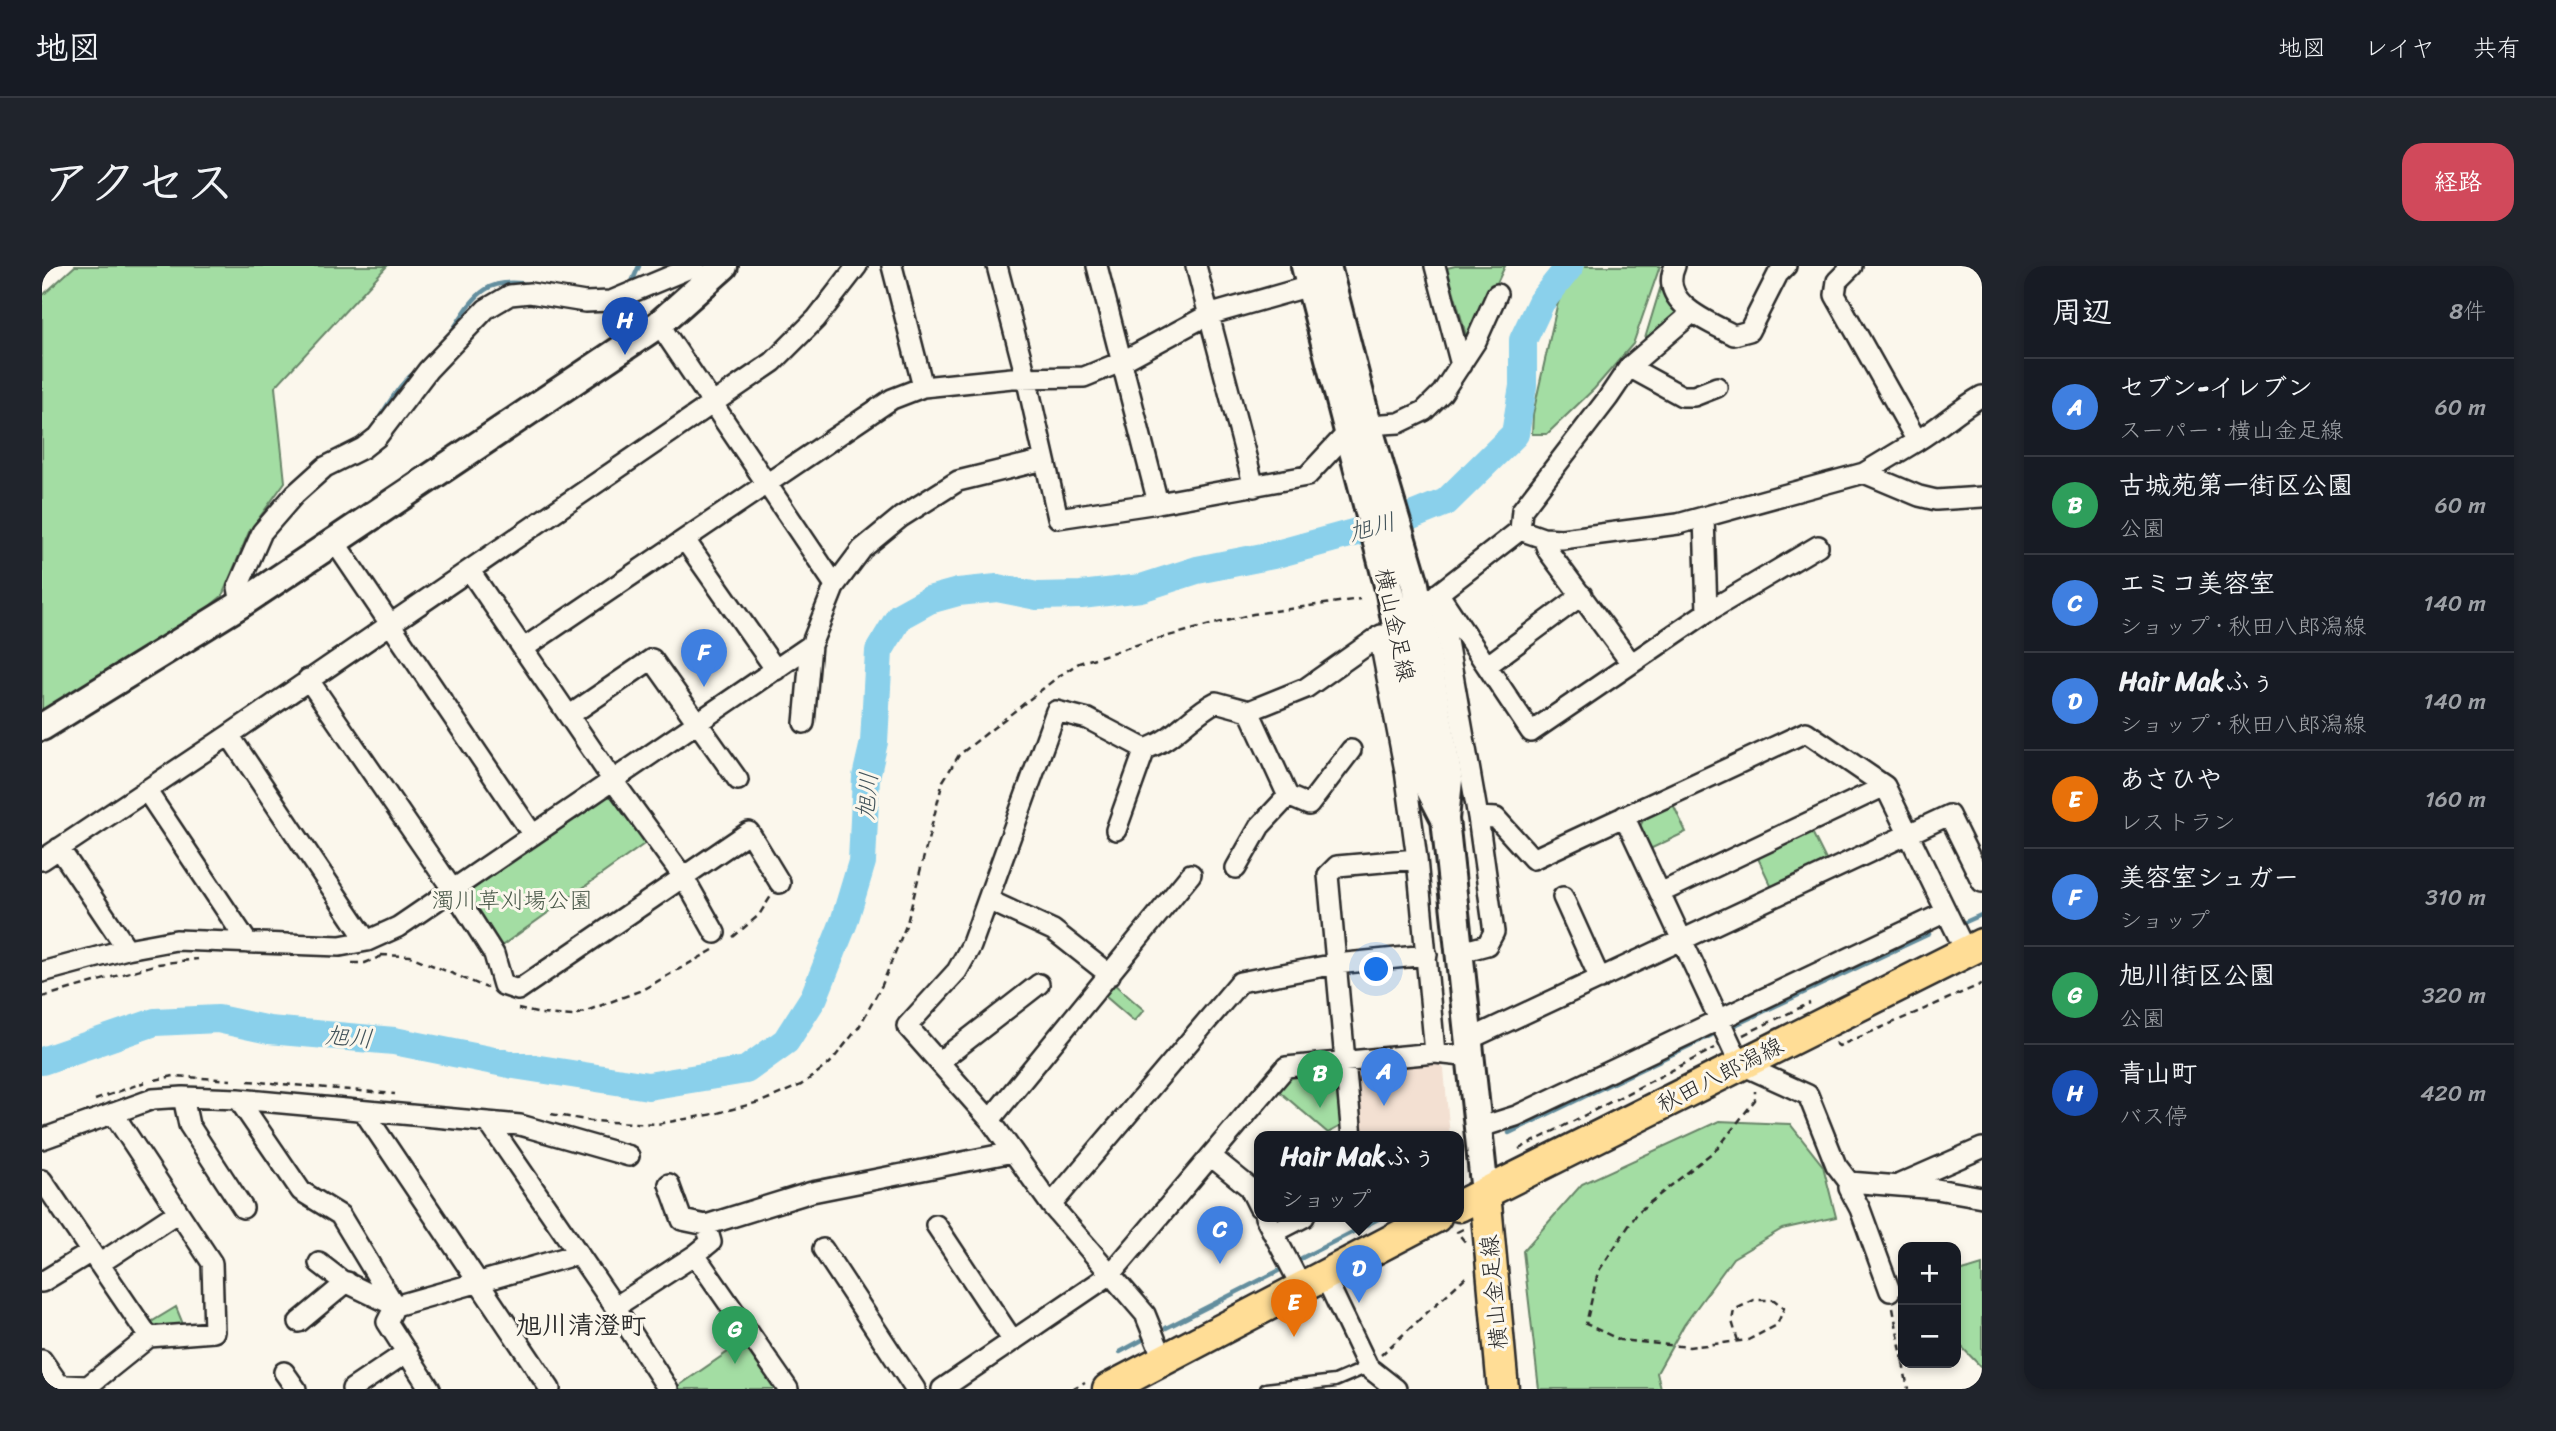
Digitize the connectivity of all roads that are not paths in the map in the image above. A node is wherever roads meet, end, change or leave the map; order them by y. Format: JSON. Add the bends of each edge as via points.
{"nodes":[{"id":1,"x":695,"y":266,"type":"edge"},
{"id":2,"x":857,"y":266,"type":"edge"},
{"id":3,"x":892,"y":266,"type":"edge"},
{"id":4,"x":997,"y":266,"type":"edge"},
{"id":5,"x":1097,"y":266,"type":"edge"},
{"id":6,"x":1196,"y":266,"type":"edge"},
{"id":7,"x":1327,"y":266,"type":"edge"},
{"id":8,"x":1435,"y":266,"type":"edge"},
{"id":9,"x":1675,"y":266,"type":"edge"},
{"id":10,"x":1786,"y":266,"type":"edge"},
{"id":11,"x":1852,"y":266,"type":"edge"},
{"id":12,"x":719,"y":267,"type":"edge"},
{"id":13,"x":1307,"y":276,"type":"edge"},
{"id":14,"x":1497,"y":294,"type":"dead end"},
{"id":15,"x":1692,"y":313,"type":"junction"},
{"id":16,"x":1208,"y":314,"type":"junction"},
{"id":17,"x":659,"y":324,"type":"junction"},
{"id":18,"x":1121,"y":362,"type":"junction"},
{"id":19,"x":1461,"y":365,"type":"junction"},
{"id":20,"x":1629,"y":367,"type":"junction"},
{"id":21,"x":1026,"y":377,"type":"junction"},
{"id":22,"x":923,"y":387,"type":"junction"},
{"id":23,"x":1717,"y":387,"type":"dead end"},
{"id":24,"x":1982,"y":396,"type":"edge"},
{"id":25,"x":713,"y":405,"type":"junction"},
{"id":26,"x":1358,"y":428,"type":"junction"},
{"id":27,"x":1917,"y":441,"type":"junction"},
{"id":28,"x":1044,"y":460,"type":"junction"},
{"id":29,"x":1864,"y":473,"type":"junction"},
{"id":30,"x":767,"y":485,"type":"junction"},
{"id":31,"x":1254,"y":487,"type":"junction"},
{"id":32,"x":1982,"y":497,"type":"edge"},
{"id":33,"x":1158,"y":503,"type":"junction"},
{"id":34,"x":1704,"y":517,"type":"junction"},
{"id":35,"x":1520,"y":530,"type":"junction"},
{"id":36,"x":1543,"y":538,"type":"junction"},
{"id":37,"x":685,"y":540,"type":"junction"},
{"id":38,"x":334,"y":541,"type":"junction"},
{"id":39,"x":1818,"y":546,"type":"dead end"},
{"id":40,"x":470,"y":571,"type":"junction"},
{"id":41,"x":835,"y":585,"type":"junction"},
{"id":42,"x":1428,"y":592,"type":"junction"},
{"id":43,"x":1582,"y":595,"type":"junction"},
{"id":44,"x":241,"y":604,"type":"junction"},
{"id":45,"x":1707,"y":612,"type":"junction"},
{"id":46,"x":389,"y":625,"type":"junction"},
{"id":47,"x":811,"y":645,"type":"junction"},
{"id":48,"x":524,"y":648,"type":"junction"},
{"id":49,"x":1631,"y":663,"type":"junction"},
{"id":50,"x":1488,"y":665,"type":"junction"},
{"id":51,"x":775,"y":670,"type":"junction"},
{"id":52,"x":308,"y":679,"type":"junction"},
{"id":53,"x":1249,"y":711,"type":"junction"},
{"id":54,"x":570,"y":715,"type":"junction"},
{"id":55,"x":696,"y":722,"type":"junction"},
{"id":56,"x":804,"y":723,"type":"dead end"},
{"id":57,"x":42,"y":727,"type":"edge"},
{"id":58,"x":229,"y":735,"type":"junction"},
{"id":59,"x":1145,"y":749,"type":"junction"},
{"id":60,"x":1351,"y":750,"type":"dead end"},
{"id":61,"x":738,"y":780,"type":"dead end"},
{"id":62,"x":614,"y":782,"type":"junction"},
{"id":63,"x":1885,"y":786,"type":"junction"},
{"id":64,"x":146,"y":790,"type":"junction"},
{"id":65,"x":1288,"y":796,"type":"junction"},
{"id":66,"x":1624,"y":816,"type":"junction"},
{"id":67,"x":1478,"y":817,"type":"junction"},
{"id":68,"x":1446,"y":820,"type":"junction"},
{"id":69,"x":1116,"y":830,"type":"dead end"},
{"id":70,"x":1908,"y":832,"type":"junction"},
{"id":71,"x":533,"y":835,"type":"junction"},
{"id":72,"x":59,"y":848,"type":"junction"},
{"id":73,"x":1417,"y":859,"type":"junction"},
{"id":74,"x":42,"y":860,"type":"edge"},
{"id":75,"x":1236,"y":868,"type":"dead end"},
{"id":76,"x":1191,"y":874,"type":"dead end"},
{"id":77,"x":684,"y":878,"type":"junction"},
{"id":78,"x":1982,"y":882,"type":"edge"},
{"id":79,"x":780,"y":883,"type":"road end"},
{"id":80,"x":452,"y":889,"type":"junction"},
{"id":81,"x":1660,"y":893,"type":"junction"},
{"id":82,"x":1563,"y":897,"type":"dead end"},
{"id":83,"x":988,"y":900,"type":"junction"},
{"id":84,"x":1946,"y":912,"type":"junction"},
{"id":85,"x":719,"y":941,"type":"road end"},
{"id":86,"x":1681,"y":941,"type":"junction"},
{"id":87,"x":367,"y":942,"type":"junction"},
{"id":88,"x":248,"y":943,"type":"junction"},
{"id":89,"x":1974,"y":948,"type":"edge"},
{"id":90,"x":127,"y":949,"type":"junction"},
{"id":91,"x":1461,"y":952,"type":"junction"},
{"id":92,"x":1427,"y":955,"type":"junction"},
{"id":93,"x":1336,"y":964,"type":"junction"},
{"id":94,"x":42,"y":972,"type":"edge"},
{"id":95,"x":1110,"y":975,"type":"junction"},
{"id":96,"x":1600,"y":979,"type":"junction"},
{"id":97,"x":1039,"y":984,"type":"dead end"},
{"id":98,"x":1719,"y":1020,"type":"junction"},
{"id":99,"x":1471,"y":1048,"type":"junction"},
{"id":100,"x":1436,"y":1053,"type":"junction"},
{"id":101,"x":1344,"y":1060,"type":"junction"},
{"id":102,"x":940,"y":1061,"type":"junction"},
{"id":103,"x":1753,"y":1073,"type":"junction"},
{"id":104,"x":183,"y":1097,"type":"junction"},
{"id":105,"x":238,"y":1099,"type":"junction"},
{"id":106,"x":364,"y":1112,"type":"junction"},
{"id":107,"x":113,"y":1113,"type":"junction"},
{"id":108,"x":990,"y":1120,"type":"junction"},
{"id":109,"x":488,"y":1122,"type":"junction"},
{"id":110,"x":1478,"y":1128,"type":"junction"},
{"id":111,"x":1351,"y":1131,"type":"edge"},
{"id":112,"x":42,"y":1139,"type":"edge"},
{"id":113,"x":1982,"y":1148,"type":"edge"},
{"id":114,"x":1013,"y":1152,"type":"junction"},
{"id":115,"x":629,"y":1156,"type":"dead end"},
{"id":116,"x":1212,"y":1157,"type":"junction"},
{"id":117,"x":42,"y":1180,"type":"edge"},
{"id":118,"x":1849,"y":1182,"type":"junction"},
{"id":119,"x":669,"y":1184,"type":"dead end"},
{"id":120,"x":1895,"y":1186,"type":"junction"},
{"id":121,"x":1254,"y":1196,"type":"edge"},
{"id":122,"x":1982,"y":1197,"type":"edge"},
{"id":123,"x":1051,"y":1205,"type":"junction"},
{"id":124,"x":1477,"y":1205,"type":"edge"},
{"id":125,"x":243,"y":1208,"type":"dead end"},
{"id":126,"x":178,"y":1212,"type":"junction"},
{"id":127,"x":1426,"y":1222,"type":"edge"},
{"id":128,"x":706,"y":1225,"type":"junction"},
{"id":129,"x":936,"y":1225,"type":"dead end"},
{"id":130,"x":1269,"y":1225,"type":"edge"},
{"id":131,"x":823,"y":1249,"type":"dead end"},
{"id":132,"x":578,"y":1254,"type":"junction"},
{"id":133,"x":695,"y":1255,"type":"junction"},
{"id":134,"x":95,"y":1258,"type":"junction"},
{"id":135,"x":319,"y":1262,"type":"dead end"},
{"id":136,"x":1111,"y":1274,"type":"junction"},
{"id":137,"x":1313,"y":1280,"type":"junction"},
{"id":138,"x":42,"y":1282,"type":"edge"},
{"id":139,"x":347,"y":1282,"type":"junction"},
{"id":140,"x":481,"y":1283,"type":"junction"},
{"id":141,"x":1890,"y":1291,"type":"road end"},
{"id":142,"x":395,"y":1306,"type":"junction"},
{"id":143,"x":615,"y":1307,"type":"junction"},
{"id":144,"x":299,"y":1322,"type":"dead end"},
{"id":145,"x":149,"y":1337,"type":"junction"},
{"id":146,"x":1013,"y":1341,"type":"junction"},
{"id":147,"x":407,"y":1352,"type":"junction"},
{"id":148,"x":42,"y":1360,"type":"edge"},
{"id":149,"x":1164,"y":1361,"type":"junction"},
{"id":150,"x":1368,"y":1367,"type":"junction"},
{"id":151,"x":284,"y":1372,"type":"dead end"},
{"id":152,"x":50,"y":1384,"type":"edge"},
{"id":153,"x":296,"y":1389,"type":"edge"},
{"id":154,"x":352,"y":1389,"type":"edge"},
{"id":155,"x":430,"y":1389,"type":"edge"},
{"id":156,"x":550,"y":1389,"type":"edge"},
{"id":157,"x":668,"y":1389,"type":"edge"},
{"id":158,"x":788,"y":1389,"type":"edge"},
{"id":159,"x":915,"y":1389,"type":"edge"},
{"id":160,"x":942,"y":1389,"type":"edge"},
{"id":161,"x":1108,"y":1389,"type":"edge"},
{"id":162,"x":1266,"y":1389,"type":"edge"},
{"id":163,"x":1396,"y":1389,"type":"edge"},
{"id":164,"x":1503,"y":1389,"type":"edge"}],
"edges":[{"from":1,"to":44,"type":"street","via":[[611,301],[585,302],[530,293],[510,295],[486,309],[428,370],[377,437],[325,467],[262,532],[238,587]]},
{"from":2,"to":25,"type":"street","via":[[816,319],[773,362]]},
{"from":3,"to":22,"type":"street"},
{"from":4,"to":21,"type":"street"},
{"from":5,"to":18,"type":"street"},
{"from":6,"to":16,"type":"street"},
{"from":7,"to":26,"type":"street","name":"横山金足線"},
{"from":8,"to":19,"type":"street"},
{"from":9,"to":15,"type":"street","via":[[1672,290]]},
{"from":10,"to":15,"type":"street","via":[[1777,274],[1749,331],[1734,335]]},
{"from":11,"to":27,"type":"street","via":[[1837,281],[1835,295]]},
{"from":12,"to":17,"type":"street"},
{"from":13,"to":16,"type":"street"},
{"from":13,"to":26,"type":"street","name":"横山金足線"},
{"from":14,"to":19,"type":"street"},
{"from":15,"to":20,"type":"street"},
{"from":16,"to":18,"type":"street"},
{"from":16,"to":31,"type":"street"},
{"from":17,"to":25,"type":"street"},
{"from":17,"to":38,"type":"street"},
{"from":18,"to":21,"type":"street","via":[[1084,377]]},
{"from":18,"to":33,"type":"street"},
{"from":19,"to":26,"type":"street","via":[[1424,411],[1399,423]]},
{"from":20,"to":23,"type":"street","via":[[1682,396]]},
{"from":20,"to":35,"type":"street","via":[[1522,510]]},
{"from":21,"to":22,"type":"street"},
{"from":21,"to":28,"type":"street"},
{"from":22,"to":30,"type":"street","via":[[892,399]]},
{"from":24,"to":27,"type":"street"},
{"from":25,"to":30,"type":"street"},
{"from":25,"to":40,"type":"street"},
{"from":26,"to":31,"type":"street","via":[[1307,476]]},
{"from":26,"to":42,"type":"street","name":"横山金足線","via":[[1377,453]]},
{"from":26,"to":68,"type":"street","name":"横山金足線","via":[[1425,780]]},
{"from":27,"to":29,"type":"street"},
{"from":28,"to":33,"type":"street","via":[[1058,518]]},
{"from":28,"to":41,"type":"street","via":[[958,481],[901,517],[862,549]]},
{"from":29,"to":32,"type":"street","via":[[1936,500]]},
{"from":29,"to":34,"type":"street"},
{"from":30,"to":37,"type":"street"},
{"from":30,"to":41,"type":"street"},
{"from":31,"to":33,"type":"street"},
{"from":34,"to":36,"type":"street","via":[[1665,526]]},
{"from":34,"to":45,"type":"street"},
{"from":35,"to":36,"type":"street"},
{"from":35,"to":42,"type":"street"},
{"from":36,"to":43,"type":"street"},
{"from":37,"to":48,"type":"street"},
{"from":37,"to":51,"type":"street"},
{"from":38,"to":44,"type":"street"},
{"from":38,"to":46,"type":"street"},
{"from":39,"to":45,"type":"street"},
{"from":40,"to":46,"type":"street"},
{"from":40,"to":48,"type":"street"},
{"from":41,"to":47,"type":"street"},
{"from":42,"to":50,"type":"street"},
{"from":42,"to":67,"type":"street"},
{"from":42,"to":68,"type":"street","name":"横山金足線","via":[[1450,780]]},
{"from":43,"to":49,"type":"street"},
{"from":43,"to":50,"type":"street"},
{"from":44,"to":57,"type":"street"},
{"from":45,"to":49,"type":"street"},
{"from":46,"to":52,"type":"street"},
{"from":46,"to":71,"type":"street"},
{"from":47,"to":51,"type":"street"},
{"from":47,"to":56,"type":"street"},
{"from":48,"to":54,"type":"street"},
{"from":49,"to":50,"type":"street","via":[[1531,732]]},
{"from":51,"to":55,"type":"street"},
{"from":52,"to":58,"type":"street"},
{"from":52,"to":80,"type":"street"},
{"from":53,"to":59,"type":"street","via":[[1216,702],[1200,709],[1160,745]]},
{"from":53,"to":65,"type":"street"},
{"from":53,"to":73,"type":"street","via":[[1306,688],[1380,635]]},
{"from":54,"to":55,"type":"street","via":[[652,660]]},
{"from":54,"to":62,"type":"street"},
{"from":55,"to":61,"type":"street"},
{"from":55,"to":62,"type":"street"},
{"from":58,"to":64,"type":"street"},
{"from":58,"to":87,"type":"street"},
{"from":59,"to":69,"type":"street"},
{"from":59,"to":83,"type":"street","via":[[1088,719],[1056,711]]},
{"from":60,"to":65,"type":"street","via":[[1309,806]]},
{"from":62,"to":71,"type":"street"},
{"from":62,"to":77,"type":"street"},
{"from":63,"to":66,"type":"street","via":[[1806,732]]},
{"from":63,"to":70,"type":"street"},
{"from":63,"to":81,"type":"street"},
{"from":64,"to":72,"type":"street"},
{"from":64,"to":88,"type":"street"},
{"from":65,"to":75,"type":"street","via":[[1260,826]]},
{"from":66,"to":67,"type":"street","via":[[1534,859],[1496,818]]},
{"from":66,"to":81,"type":"street"},
{"from":67,"to":91,"type":"street","via":[[1494,932],[1487,945]]},
{"from":68,"to":91,"type":"street","name":"横山金足線"},
{"from":70,"to":78,"type":"street","via":[[1949,815]]},
{"from":70,"to":84,"type":"street"},
{"from":70,"to":86,"type":"street"},
{"from":71,"to":80,"type":"street"},
{"from":72,"to":74,"type":"street"},
{"from":72,"to":90,"type":"street"},
{"from":73,"to":92,"type":"street"},
{"from":73,"to":93,"type":"street","via":[[1337,866],[1328,875]]},
{"from":76,"to":95,"type":"street"},
{"from":77,"to":79,"type":"street","via":[[749,832]]},
{"from":77,"to":80,"type":"street","via":[[518,990],[503,985],[494,954]]},
{"from":77,"to":85,"type":"street"},
{"from":80,"to":87,"type":"street","via":[[398,927]]},
{"from":81,"to":86,"type":"street"},
{"from":82,"to":96,"type":"street"},
{"from":83,"to":95,"type":"street","via":[[1053,930]]},
{"from":83,"to":102,"type":"street","via":[[957,971],[907,1026]]},
{"from":84,"to":89,"type":"street"},
{"from":84,"to":98,"type":"street"},
{"from":86,"to":96,"type":"street"},
{"from":86,"to":98,"type":"street"},
{"from":87,"to":88,"type":"street","via":[[340,946]]},
{"from":88,"to":90,"type":"street","via":[[176,940]]},
{"from":89,"to":103,"type":"main road","name":"秋田八郎潟線"},
{"from":90,"to":94,"type":"street"},
{"from":91,"to":99,"type":"street","name":"横山金足線"},
{"from":92,"to":93,"type":"street"},
{"from":92,"to":100,"type":"street"},
{"from":93,"to":101,"type":"street"},
{"from":93,"to":123,"type":"street","via":[[1240,982]]},
{"from":95,"to":108,"type":"street"},
{"from":96,"to":99,"type":"street"},
{"from":97,"to":102,"type":"street"},
{"from":98,"to":103,"type":"street"},
{"from":98,"to":110,"type":"street","via":[[1516,1116]]},
{"from":99,"to":100,"type":"street"},
{"from":99,"to":110,"type":"street","name":"横山金足線"},
{"from":100,"to":101,"type":"street"},
{"from":101,"to":111,"type":"street"},
{"from":101,"to":116,"type":"street","via":[[1286,1067]]},
{"from":102,"to":108,"type":"street"},
{"from":103,"to":118,"type":"street","via":[[1808,1094],[1836,1165]]},
{"from":103,"to":124,"type":"main road","name":"秋田八郎潟線"},
{"from":104,"to":105,"type":"street"},
{"from":104,"to":107,"type":"street","via":[[153,1099]]},
{"from":104,"to":125,"type":"street","via":[[189,1125]]},
{"from":105,"to":106,"type":"street"},
{"from":105,"to":142,"type":"street","via":[[301,1191],[340,1215]]},
{"from":106,"to":109,"type":"street"},
{"from":106,"to":140,"type":"street"},
{"from":107,"to":112,"type":"street"},
{"from":107,"to":126,"type":"street"},
{"from":108,"to":114,"type":"street"},
{"from":109,"to":115,"type":"street","via":[[520,1125]]},
{"from":109,"to":132,"type":"street"},
{"from":110,"to":124,"type":"street","name":"横山金足線"},
{"from":113,"to":120,"type":"street"},
{"from":114,"to":123,"type":"street"},
{"from":114,"to":128,"type":"street","via":[[812,1192]]},
{"from":116,"to":121,"type":"street","via":[[1249,1186]]},
{"from":116,"to":136,"type":"street"},
{"from":117,"to":134,"type":"street"},
{"from":118,"to":120,"type":"street"},
{"from":118,"to":141,"type":"street"},
{"from":119,"to":128,"type":"street","via":[[682,1220]]},
{"from":120,"to":122,"type":"street"},
{"from":123,"to":136,"type":"street"},
{"from":124,"to":164,"type":"main road","name":"横山金足線"},
{"from":126,"to":134,"type":"street"},
{"from":126,"to":145,"type":"street","via":[[212,1263],[215,1332]]},
{"from":127,"to":137,"type":"main road"},
{"from":128,"to":133,"type":"street","via":[[711,1242]]},
{"from":129,"to":146,"type":"street"},
{"from":130,"to":137,"type":"street"},
{"from":131,"to":159,"type":"street"},
{"from":132,"to":140,"type":"street"},
{"from":132,"to":143,"type":"street"},
{"from":133,"to":143,"type":"street"},
{"from":133,"to":158,"type":"street"},
{"from":134,"to":138,"type":"street"},
{"from":134,"to":145,"type":"street"},
{"from":135,"to":139,"type":"street"},
{"from":136,"to":146,"type":"street"},
{"from":136,"to":149,"type":"street","via":[[1145,1314]]},
{"from":137,"to":149,"type":"main road"},
{"from":137,"to":150,"type":"street"},
{"from":139,"to":142,"type":"street"},
{"from":139,"to":144,"type":"street"},
{"from":140,"to":142,"type":"street"},
{"from":140,"to":156,"type":"street"},
{"from":142,"to":147,"type":"street","via":[[387,1322]]},
{"from":143,"to":157,"type":"street"},
{"from":145,"to":152,"type":"street","via":[[88,1386]]},
{"from":146,"to":160,"type":"street"},
{"from":147,"to":154,"type":"street"},
{"from":147,"to":155,"type":"street"},
{"from":148,"to":152,"type":"street"},
{"from":149,"to":161,"type":"main road"},
{"from":150,"to":162,"type":"lane","via":[[1335,1381]]},
{"from":150,"to":163,"type":"street"},
{"from":151,"to":153,"type":"street"}]}
